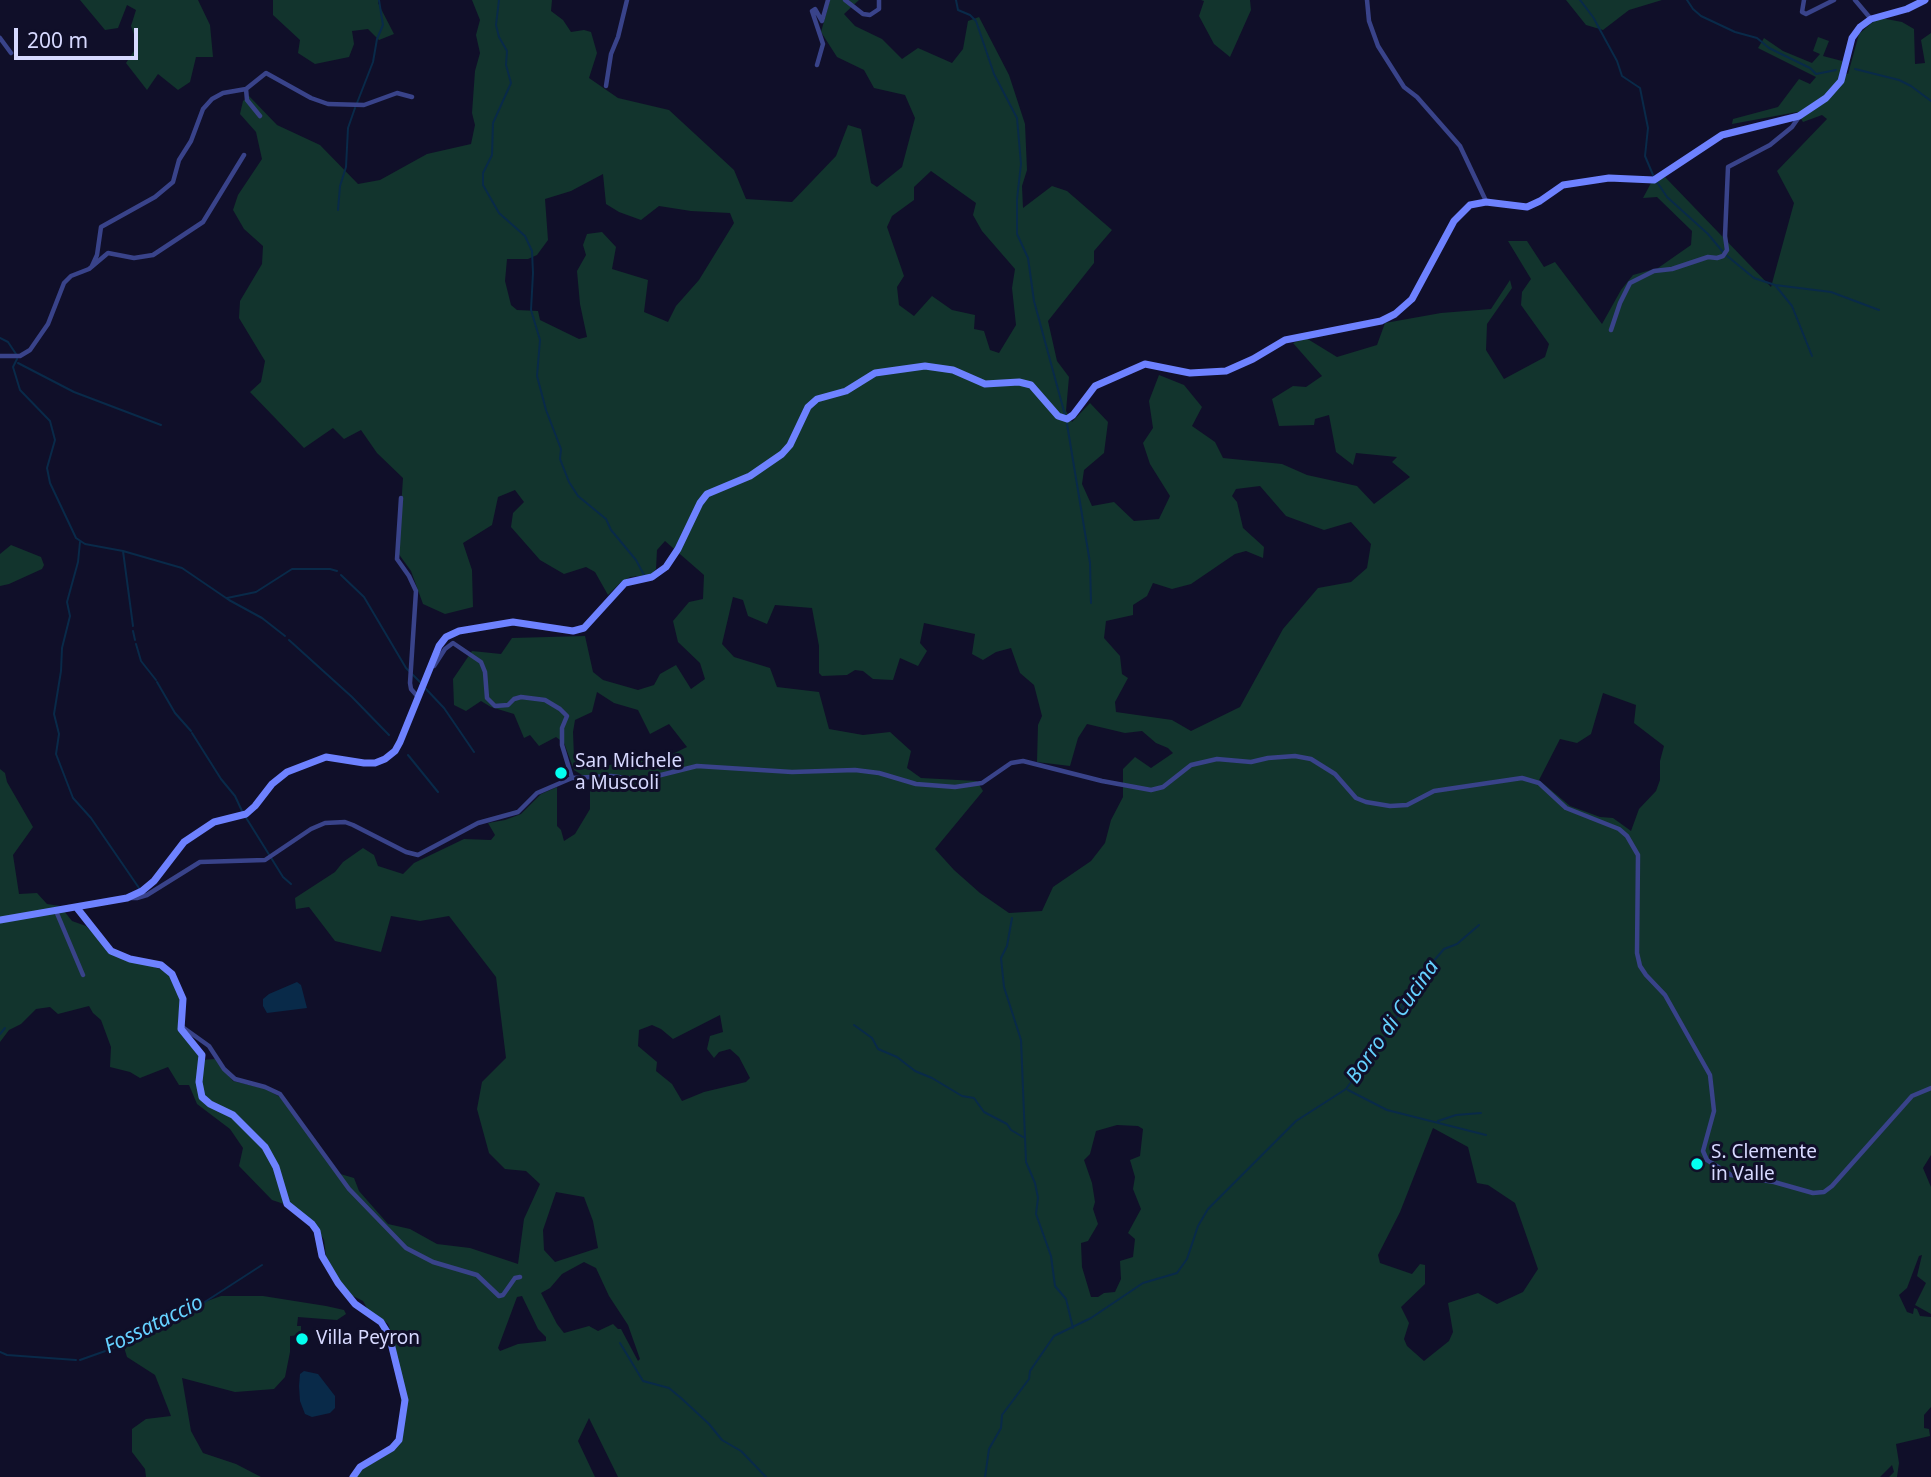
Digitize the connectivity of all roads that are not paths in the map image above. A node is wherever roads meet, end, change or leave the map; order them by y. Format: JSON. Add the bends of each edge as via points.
{"nodes":[{"id":1,"x":627,"y":0,"type":"edge"},
{"id":2,"x":828,"y":0,"type":"edge"},
{"id":3,"x":845,"y":0,"type":"edge"},
{"id":4,"x":879,"y":0,"type":"edge"},
{"id":5,"x":1367,"y":0,"type":"edge"},
{"id":6,"x":1804,"y":0,"type":"edge"},
{"id":7,"x":1834,"y":0,"type":"edge"},
{"id":8,"x":1855,"y":0,"type":"edge"},
{"id":9,"x":1925,"y":0,"type":"edge"},
{"id":10,"x":1871,"y":19,"type":"junction"},
{"id":11,"x":1,"y":40,"type":"edge"},
{"id":12,"x":11,"y":53,"type":"dead end"},
{"id":13,"x":817,"y":65,"type":"dead end"},
{"id":14,"x":606,"y":86,"type":"dead end"},
{"id":15,"x":246,"y":89,"type":"junction"},
{"id":16,"x":412,"y":97,"type":"dead end"},
{"id":17,"x":260,"y":116,"type":"dead end"},
{"id":18,"x":1800,"y":116,"type":"junction"},
{"id":19,"x":244,"y":155,"type":"dead end"},
{"id":20,"x":1486,"y":202,"type":"junction"},
{"id":21,"x":92,"y":266,"type":"junction"},
{"id":22,"x":1611,"y":330,"type":"dead end"},
{"id":23,"x":0,"y":356,"type":"edge"},
{"id":24,"x":401,"y":498,"type":"dead end"},
{"id":25,"x":424,"y":682,"type":"junction"},
{"id":26,"x":418,"y":697,"type":"junction"},
{"id":27,"x":572,"y":778,"type":"junction"},
{"id":28,"x":127,"y":898,"type":"junction"},
{"id":29,"x":77,"y":908,"type":"junction"},
{"id":30,"x":56,"y":911,"type":"junction"},
{"id":31,"x":0,"y":920,"type":"edge"},
{"id":32,"x":83,"y":975,"type":"dead end"},
{"id":33,"x":180,"y":1025,"type":"junction"},
{"id":34,"x":1931,"y":1088,"type":"edge"},
{"id":35,"x":520,"y":1277,"type":"dead end"},
{"id":36,"x":353,"y":1477,"type":"edge"}],
"edges":[{"from":1,"to":14,"type":"street"},
{"from":2,"to":13,"type":"street","via":[[822,21],[815,9],[812,11],[823,40]]},
{"from":3,"to":4,"type":"street","via":[[870,15],[879,9]]},
{"from":5,"to":20,"type":"street","via":[[1378,46],[1404,87],[1460,146]]},
{"from":6,"to":7,"type":"street","via":[[1802,12],[1806,14]]},
{"from":8,"to":10,"type":"street"},
{"from":9,"to":10,"type":"main road"},
{"from":10,"to":18,"type":"main road","via":[[1852,38],[1838,86]]},
{"from":11,"to":12,"type":"street"},
{"from":15,"to":16,"type":"street","via":[[267,73],[328,104],[374,103],[397,93]]},
{"from":15,"to":17,"type":"street","via":[[247,100]]},
{"from":15,"to":21,"type":"street","via":[[212,99],[179,160],[173,182],[101,227]]},
{"from":18,"to":20,"type":"main road","via":[[1729,132],[1654,180],[1609,178],[1563,185],[1527,207]]},
{"from":18,"to":22,"type":"street","via":[[1770,145],[1728,167],[1727,250],[1723,256],[1654,271],[1630,283]]},
{"from":19,"to":21,"type":"street","via":[[204,222],[153,255],[134,258],[108,253]]},
{"from":20,"to":25,"type":"main road","via":[[1461,211],[1412,299],[1388,318],[1285,340],[1226,370],[1190,373],[1144,365],[1095,386],[1067,419],[1024,383],[991,385],[953,370],[925,366],[874,373],[846,391],[813,401],[782,454],[750,476],[707,494],[666,567],[652,577],[625,583],[584,628],[568,631],[513,622],[453,632],[441,643]]},
{"from":21,"to":23,"type":"street","via":[[64,283],[42,336],[30,350],[12,358]]},
{"from":24,"to":26,"type":"street","via":[[397,562],[412,581],[417,599],[411,690]]},
{"from":25,"to":26,"type":"main road"},
{"from":25,"to":27,"type":"street","via":[[453,643],[481,662],[487,698],[495,706],[521,697],[553,704],[567,716],[562,745]]},
{"from":26,"to":28,"type":"main road","via":[[397,748],[385,759],[370,763],[316,759],[282,775],[245,814],[215,821],[182,844],[154,881]]},
{"from":27,"to":28,"type":"street","via":[[537,793],[518,812],[478,823],[418,855],[353,825],[332,822],[310,829],[271,856],[257,861],[200,862],[142,897]]},
{"from":27,"to":34,"type":"street","via":[[641,779],[697,766],[792,772],[855,770],[916,784],[964,787],[982,783],[1011,763],[1023,761],[1151,790],[1163,787],[1191,765],[1217,759],[1251,762],[1295,756],[1311,759],[1335,774],[1356,798],[1390,806],[1407,805],[1434,791],[1531,780],[1566,808],[1611,824],[1632,842],[1639,863],[1640,966],[1665,995],[1713,1087],[1714,1111],[1703,1151],[1707,1160],[1731,1175],[1824,1192],[1912,1097]]},
{"from":28,"to":29,"type":"main road"},
{"from":29,"to":30,"type":"main road"},
{"from":29,"to":33,"type":"main road","via":[[111,951],[161,965],[172,974],[183,999]]},
{"from":30,"to":31,"type":"main road"},
{"from":30,"to":32,"type":"street"},
{"from":33,"to":35,"type":"street","via":[[209,1046],[235,1079],[280,1094],[349,1189],[406,1248],[477,1275],[496,1295],[503,1295]]},
{"from":33,"to":36,"type":"main road","via":[[202,1055],[202,1097],[233,1115],[265,1147],[287,1204],[317,1231],[324,1260],[338,1283],[389,1335],[405,1400],[399,1440]]}]}
